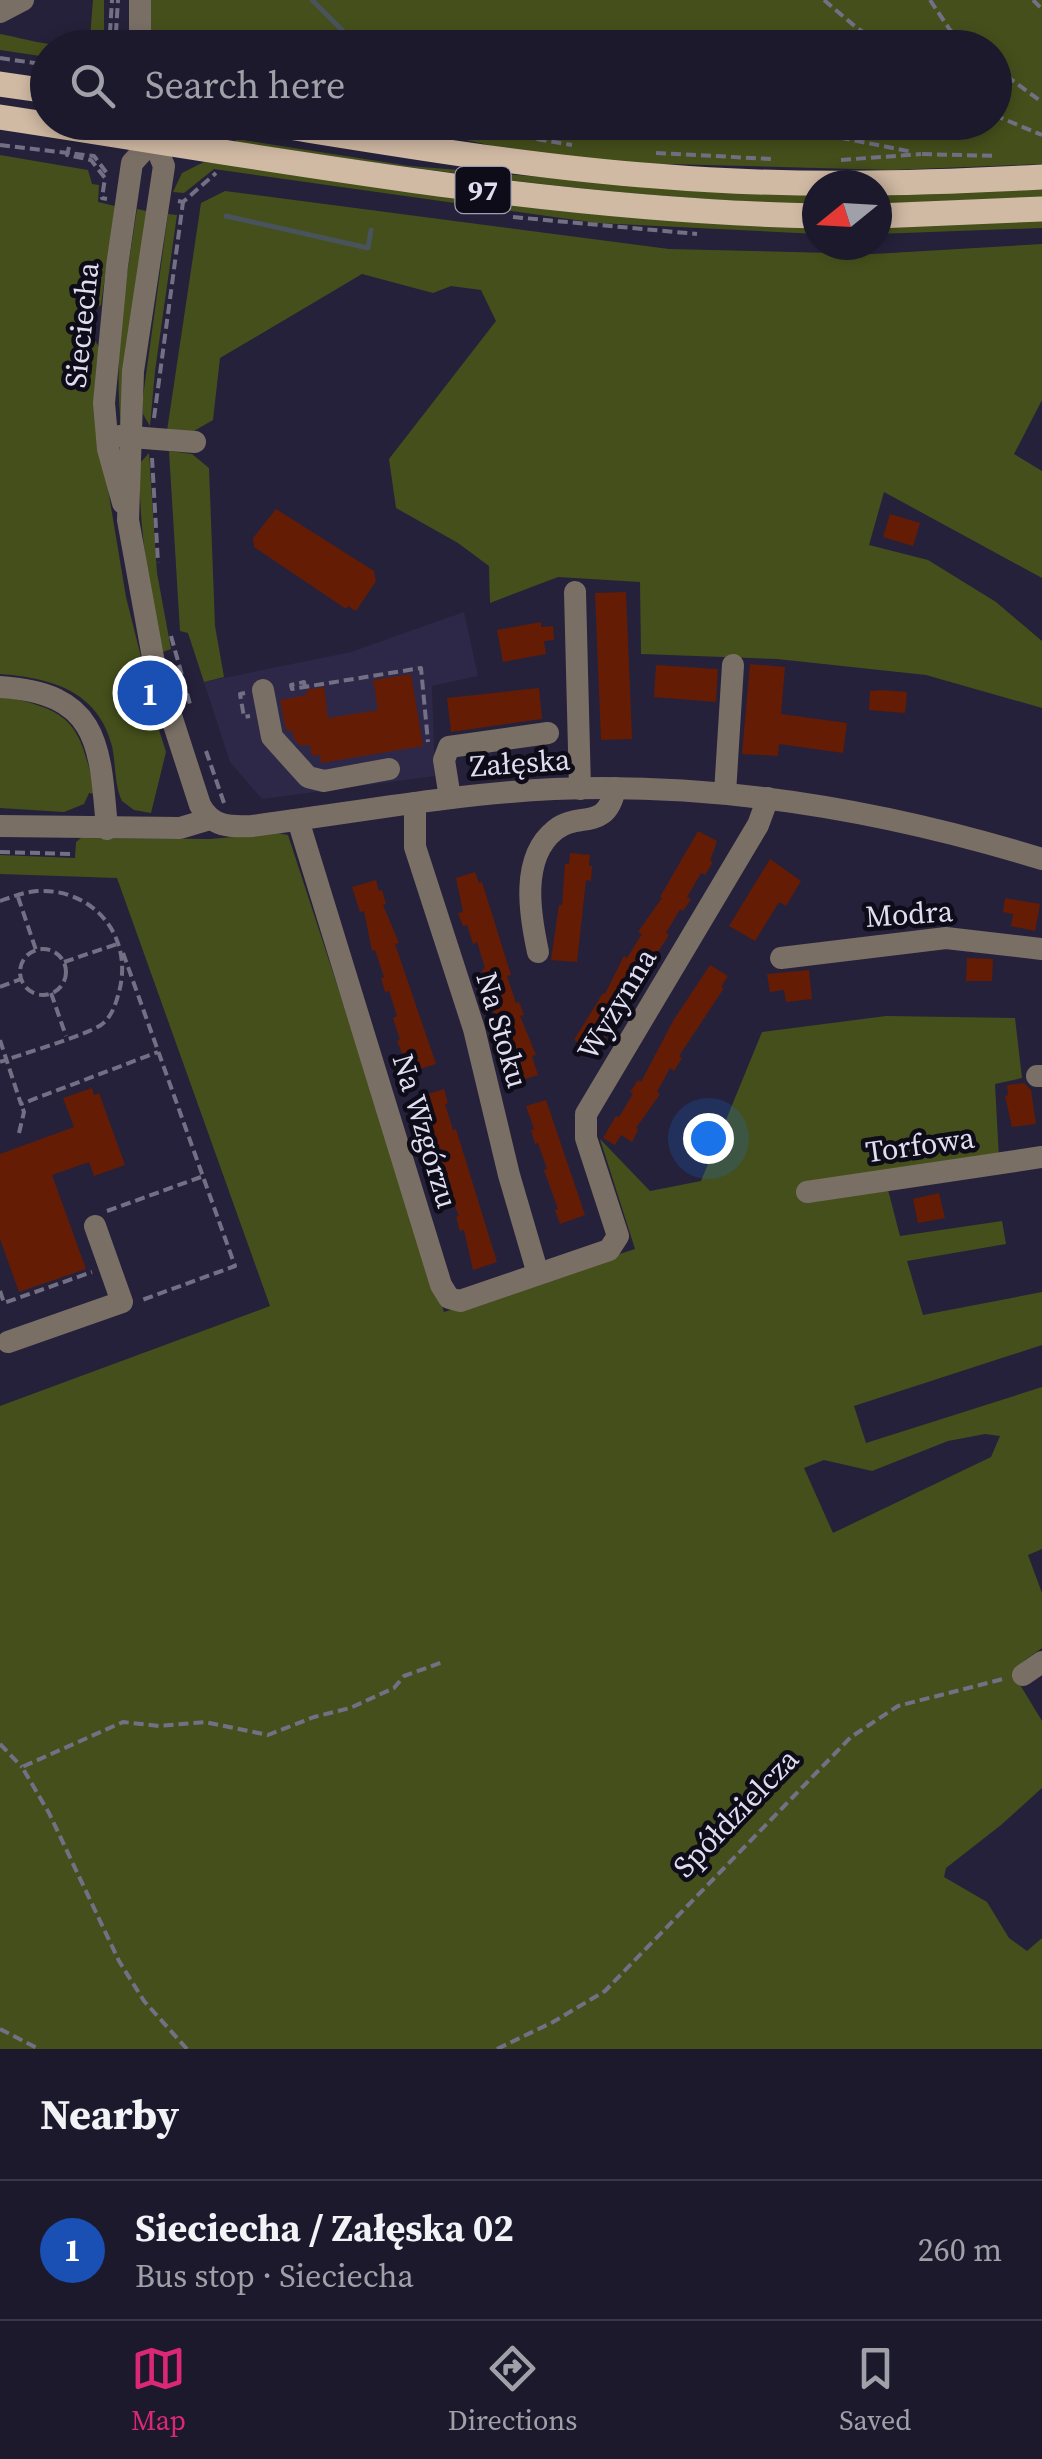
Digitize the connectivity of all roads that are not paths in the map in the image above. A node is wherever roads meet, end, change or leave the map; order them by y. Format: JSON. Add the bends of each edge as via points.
{"nodes":[{"id":1,"x":23,"y":0,"type":"edge"},
{"id":2,"x":140,"y":0,"type":"edge"},
{"id":3,"x":0,"y":12,"type":"edge"},
{"id":4,"x":140,"y":30,"type":"edge"},
{"id":5,"x":0,"y":84,"type":"edge"},
{"id":6,"x":30,"y":88,"type":"edge"},
{"id":7,"x":0,"y":118,"type":"edge"},
{"id":8,"x":30,"y":121,"type":"edge"},
{"id":9,"x":145,"y":140,"type":"edge"},
{"id":10,"x":153,"y":140,"type":"edge"},
{"id":11,"x":196,"y":140,"type":"edge"},
{"id":12,"x":375,"y":140,"type":"edge"},
{"id":13,"x":1042,"y":177,"type":"edge"},
{"id":14,"x":1042,"y":209,"type":"edge"},
{"id":15,"x":802,"y":215,"type":"edge"},
{"id":16,"x":892,"y":215,"type":"edge"},
{"id":17,"x":106,"y":434,"type":"junction"},
{"id":18,"x":141,"y":439,"type":"junction"},
{"id":19,"x":196,"y":442,"type":"dead end"},
{"id":20,"x":128,"y":520,"type":"junction"},
{"id":21,"x":576,"y":592,"type":"dead end"},
{"id":22,"x":733,"y":665,"type":"dead end"},
{"id":23,"x":0,"y":687,"type":"edge"},
{"id":24,"x":262,"y":690,"type":"dead end"},
{"id":25,"x":548,"y":733,"type":"dead end"},
{"id":26,"x":389,"y":769,"type":"dead end"},
{"id":27,"x":345,"y":777,"type":"junction"},
{"id":28,"x":580,"y":788,"type":"junction"},
{"id":29,"x":615,"y":788,"type":"junction"},
{"id":30,"x":725,"y":793,"type":"junction"},
{"id":31,"x":450,"y":798,"type":"junction"},
{"id":32,"x":768,"y":798,"type":"junction"},
{"id":33,"x":415,"y":803,"type":"junction"},
{"id":34,"x":218,"y":812,"type":"junction"},
{"id":35,"x":350,"y":812,"type":"junction"},
{"id":36,"x":298,"y":820,"type":"junction"},
{"id":37,"x":0,"y":826,"type":"edge"},
{"id":38,"x":106,"y":828,"type":"junction"},
{"id":39,"x":1042,"y":859,"type":"edge"},
{"id":40,"x":1042,"y":949,"type":"edge"},
{"id":41,"x":538,"y":952,"type":"dead end"},
{"id":42,"x":781,"y":958,"type":"dead end"},
{"id":43,"x":1042,"y":1157,"type":"edge"},
{"id":44,"x":806,"y":1192,"type":"dead end"},
{"id":45,"x":95,"y":1226,"type":"dead end"},
{"id":46,"x":609,"y":1250,"type":"joint"},
{"id":47,"x":538,"y":1274,"type":"junction"},
{"id":48,"x":0,"y":1319,"type":"edge"},
{"id":49,"x":4,"y":1344,"type":"edge"}],
"edges":[{"from":1,"to":3,"type":"street"},
{"from":2,"to":4,"type":"street"},
{"from":5,"to":6,"type":"main road"},
{"from":7,"to":8,"type":"main road","number":"97"},
{"from":9,"to":17,"type":"street","name":"Sieciecha","via":[[132,163],[105,382]]},
{"from":10,"to":18,"type":"street","name":"Sieciecha","via":[[164,166],[133,371]]},
{"from":11,"to":15,"type":"main road","number":"97","via":[[520,195]]},
{"from":12,"to":13,"type":"main road","number":"97","via":[[673,178],[916,184]]},
{"from":14,"to":16,"type":"main road"},
{"from":17,"to":18,"type":"street"},
{"from":17,"to":20,"type":"street","name":"Sieciecha"},
{"from":18,"to":19,"type":"street"},
{"from":18,"to":20,"type":"street","name":"Sieciecha"},
{"from":20,"to":34,"type":"street","name":"Sieciecha","via":[[154,662],[200,806]]},
{"from":21,"to":28,"type":"street"},
{"from":22,"to":30,"type":"street"},
{"from":23,"to":38,"type":"street","via":[[42,693],[86,725],[101,757]]},
{"from":24,"to":27,"type":"street","via":[[278,746],[314,780]]},
{"from":25,"to":31,"type":"street","via":[[449,747],[444,760]]},
{"from":26,"to":27,"type":"street"},
{"from":27,"to":35,"type":"street"},
{"from":28,"to":29,"type":"street","name":"Załęska"},
{"from":28,"to":31,"type":"street","name":"Załęska"},
{"from":29,"to":30,"type":"street","name":"Załęska"},
{"from":29,"to":41,"type":"street","via":[[605,813],[562,826],[541,847],[530,906]]},
{"from":30,"to":32,"type":"street","name":"Załęska"},
{"from":31,"to":33,"type":"street","name":"Załęska"},
{"from":32,"to":39,"type":"street","name":"Załęska","via":[[895,818]]},
{"from":32,"to":46,"type":"street","name":"Wyżynna","via":[[758,826],[586,1114],[584,1130],[618,1236]]},
{"from":33,"to":35,"type":"street","name":"Załęska"},
{"from":33,"to":47,"type":"street","name":"Na Stoku","via":[[414,847],[474,1028]]},
{"from":34,"to":36,"type":"street","name":"Załęska","via":[[229,827]]},
{"from":34,"to":38,"type":"street","name":"Załęska","via":[[180,828]]},
{"from":35,"to":36,"type":"street","name":"Załęska"},
{"from":36,"to":47,"type":"street","name":"Na Wzgórzu","via":[[442,1285],[460,1300]]},
{"from":37,"to":38,"type":"street","name":"Załęska"},
{"from":40,"to":42,"type":"street","name":"Modra","via":[[946,938]]},
{"from":43,"to":44,"type":"street","name":"Torfowa"},
{"from":45,"to":49,"type":"street","via":[[122,1302]]},
{"from":46,"to":47,"type":"street","name":"Na Wzgórzu"},
{"from":48,"to":49,"type":"street"}]}
